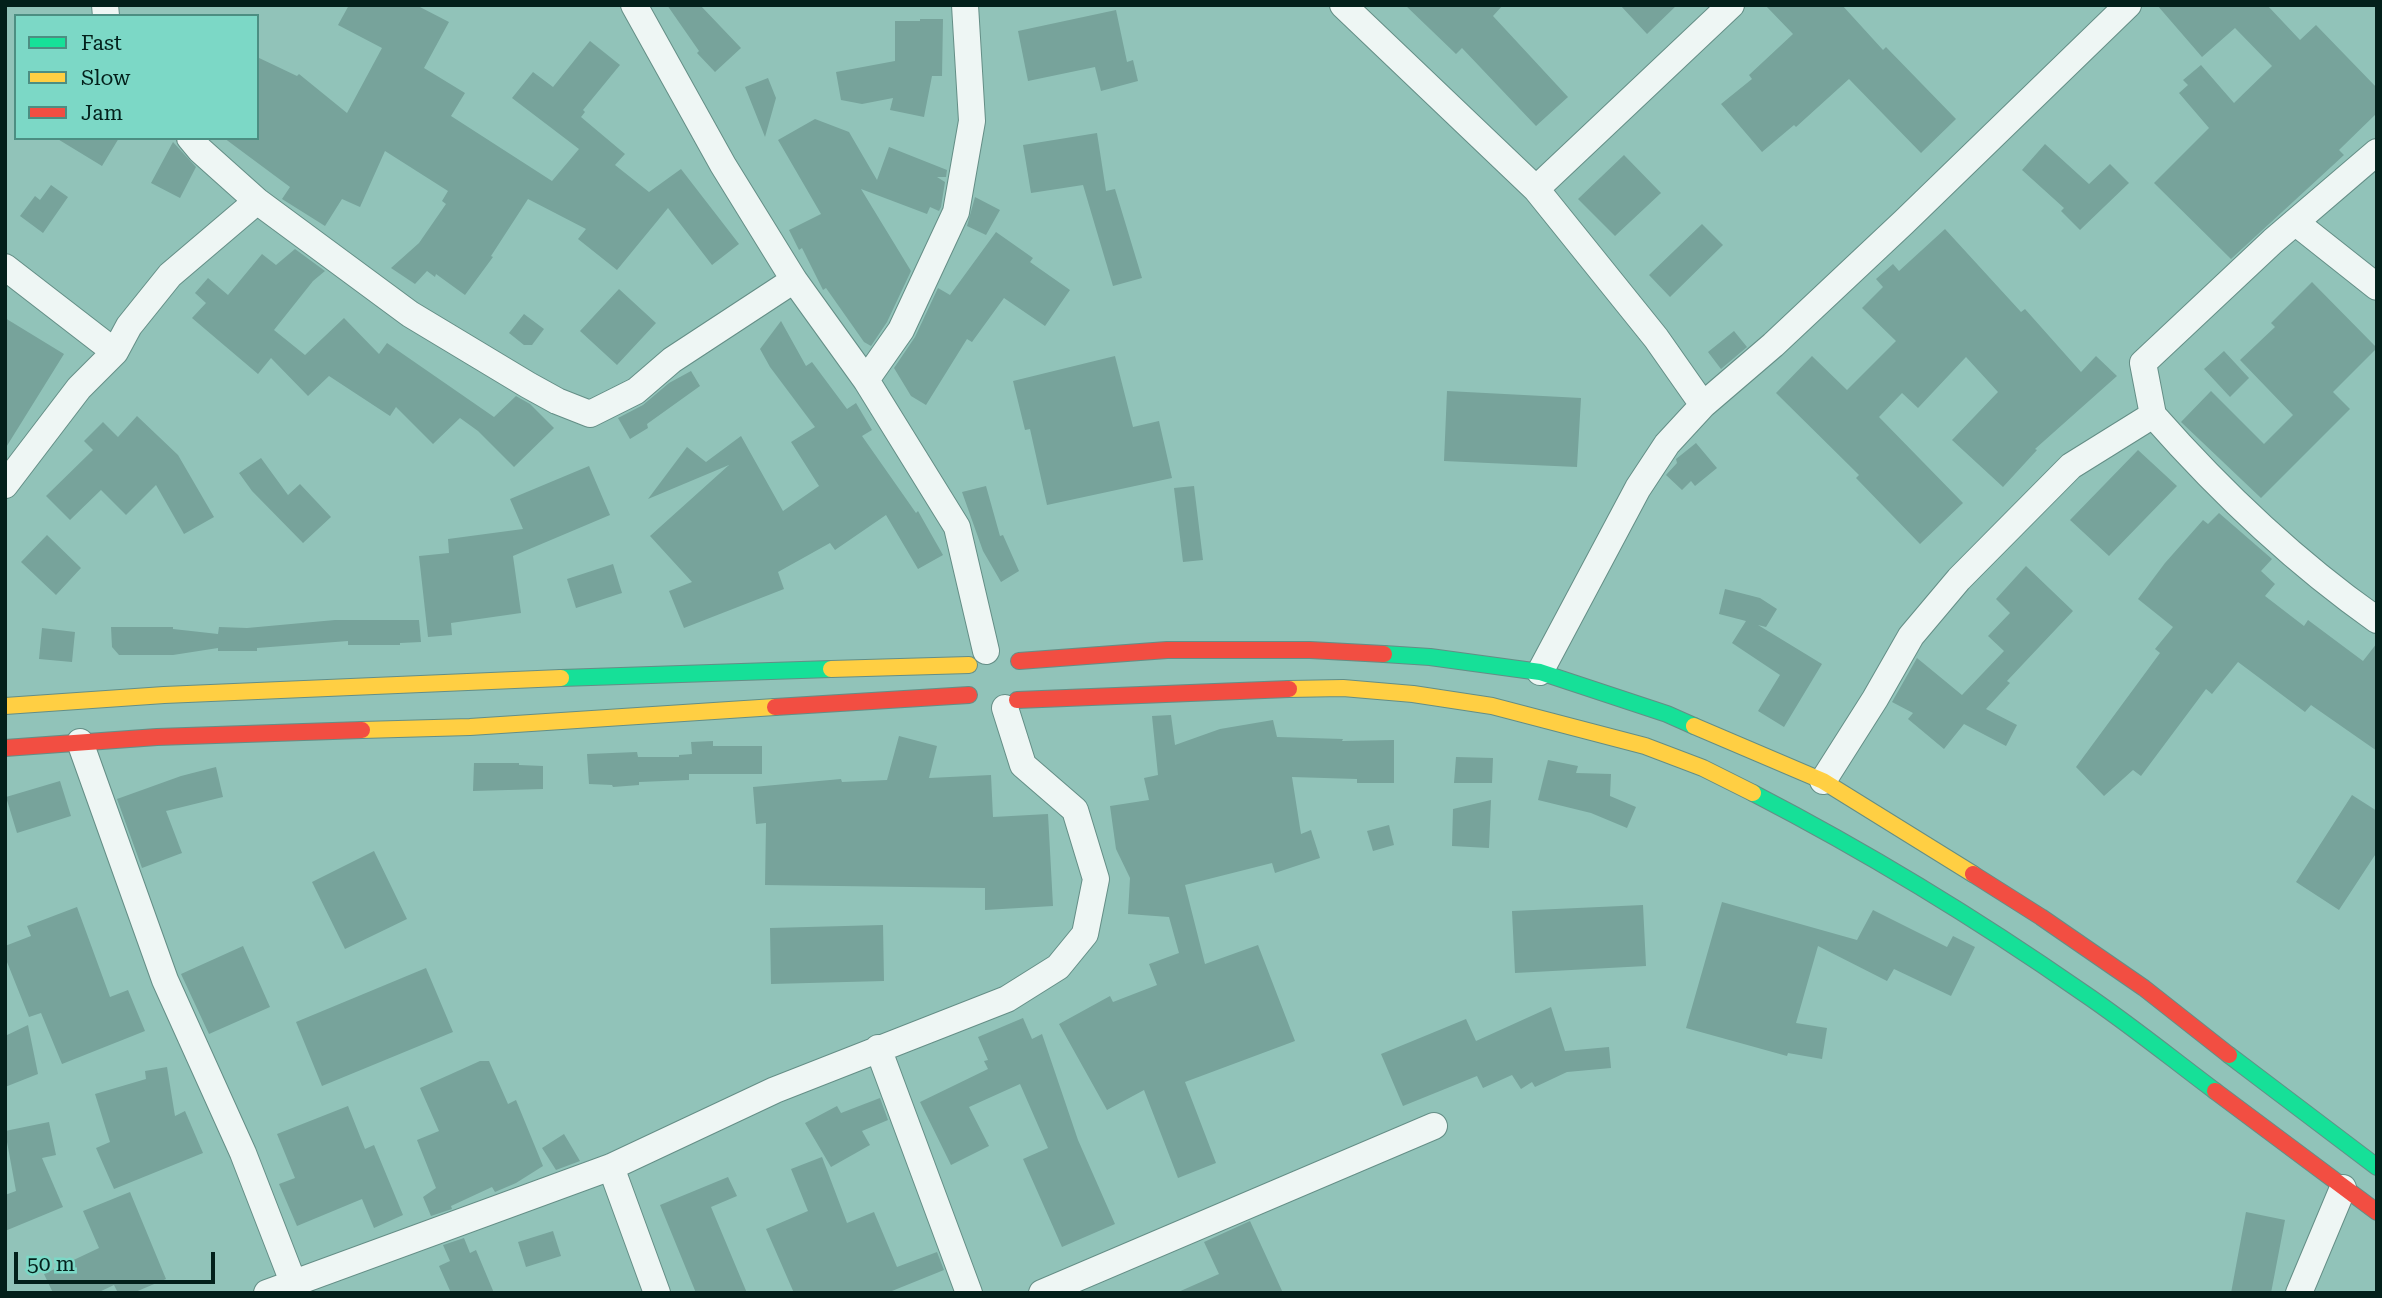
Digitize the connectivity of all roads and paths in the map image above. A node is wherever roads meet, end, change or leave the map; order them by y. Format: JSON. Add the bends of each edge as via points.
{"nodes":[{"id":1,"x":634,"y":5,"type":"edge"},
{"id":2,"x":965,"y":5,"type":"edge"},
{"id":3,"x":1343,"y":5,"type":"edge"},
{"id":4,"x":1731,"y":5,"type":"edge"},
{"id":5,"x":2128,"y":5,"type":"edge"},
{"id":6,"x":192,"y":140,"type":"edge"},
{"id":7,"x":2377,"y":152,"type":"edge"},
{"id":8,"x":1536,"y":190,"type":"junction"},
{"id":9,"x":257,"y":201,"type":"junction"},
{"id":10,"x":2295,"y":222,"type":"junction"},
{"id":11,"x":5,"y":267,"type":"edge"},
{"id":12,"x":794,"y":280,"type":"junction"},
{"id":13,"x":2377,"y":287,"type":"edge"},
{"id":14,"x":115,"y":352,"type":"junction"},
{"id":15,"x":866,"y":380,"type":"junction"},
{"id":16,"x":1703,"y":405,"type":"junction"},
{"id":17,"x":2153,"y":415,"type":"junction"},
{"id":18,"x":5,"y":485,"type":"edge"},
{"id":19,"x":2377,"y":620,"type":"edge"},
{"id":20,"x":1004,"y":662,"type":"junction"},
{"id":21,"x":1540,"y":672,"type":"junction"},
{"id":22,"x":992,"y":704,"type":"junction"},
{"id":23,"x":5,"y":706,"type":"edge"},
{"id":24,"x":80,"y":741,"type":"junction"},
{"id":25,"x":5,"y":748,"type":"edge"},
{"id":26,"x":1822,"y":781,"type":"junction"},
{"id":27,"x":878,"y":1048,"type":"junction"},
{"id":28,"x":1434,"y":1126,"type":"dead end"},
{"id":29,"x":611,"y":1167,"type":"junction"},
{"id":30,"x":2377,"y":1167,"type":"edge"},
{"id":31,"x":2343,"y":1188,"type":"junction"},
{"id":32,"x":2377,"y":1212,"type":"edge"},
{"id":33,"x":293,"y":1282,"type":"junction"},
{"id":34,"x":267,"y":1293,"type":"edge"},
{"id":35,"x":657,"y":1293,"type":"edge"},
{"id":36,"x":969,"y":1293,"type":"edge"},
{"id":37,"x":1042,"y":1293,"type":"edge"},
{"id":38,"x":2299,"y":1293,"type":"edge"}],
"edges":[{"from":1,"to":12,"type":"street","via":[[723,165]]},
{"from":2,"to":15,"type":"street","via":[[972,121],[956,212],[901,330]]},
{"from":3,"to":8,"type":"street"},
{"from":4,"to":8,"type":"street"},
{"from":5,"to":16,"type":"street","via":[[1894,232]]},
{"from":6,"to":9,"type":"street"},
{"from":7,"to":10,"type":"street"},
{"from":8,"to":16,"type":"street","via":[[1656,338]]},
{"from":9,"to":12,"type":"street","via":[[410,314],[557,401],[590,414],[636,391],[671,360]]},
{"from":9,"to":14,"type":"street","via":[[170,275]]},
{"from":10,"to":13,"type":"street"},
{"from":10,"to":17,"type":"street","via":[[2143,363]]},
{"from":11,"to":14,"type":"street"},
{"from":12,"to":15,"type":"street"},
{"from":14,"to":18,"type":"street","via":[[79,388]]},
{"from":15,"to":20,"type":"street","via":[[957,527]]},
{"from":16,"to":21,"type":"street","via":[[1667,444],[1638,488]]},
{"from":17,"to":19,"type":"street","via":[[2197,466],[2264,530]]},
{"from":17,"to":26,"type":"street","via":[[2071,466],[1959,579],[1911,636]]},
{"from":20,"to":21,"type":"main road","via":[[1167,650],[1310,650],[1430,657]]},
{"from":20,"to":22,"type":"main road","via":[[1024,688]]},
{"from":20,"to":22,"type":"main road","via":[[965,680]]},
{"from":20,"to":23,"type":"main road","via":[[164,695]]},
{"from":21,"to":26,"type":"main road","via":[[1667,714]]},
{"from":22,"to":24,"type":"main road"},
{"from":22,"to":27,"type":"street","via":[[1023,765],[1075,810],[1096,878],[1085,934],[1058,967],[1007,999]]},
{"from":22,"to":31,"type":"main road","via":[[1343,688],[1492,706],[1645,746],[1703,768],[1793,814],[2000,937],[2084,993]]},
{"from":24,"to":25,"type":"main road"},
{"from":24,"to":33,"type":"street","via":[[165,980],[243,1153]]},
{"from":26,"to":30,"type":"main road","via":[[2144,988]]},
{"from":27,"to":29,"type":"street","via":[[775,1090]]},
{"from":27,"to":36,"type":"street"},
{"from":28,"to":37,"type":"street"},
{"from":29,"to":33,"type":"street"},
{"from":29,"to":35,"type":"street"},
{"from":31,"to":32,"type":"main road"},
{"from":31,"to":38,"type":"street"},
{"from":33,"to":34,"type":"street"}]}
